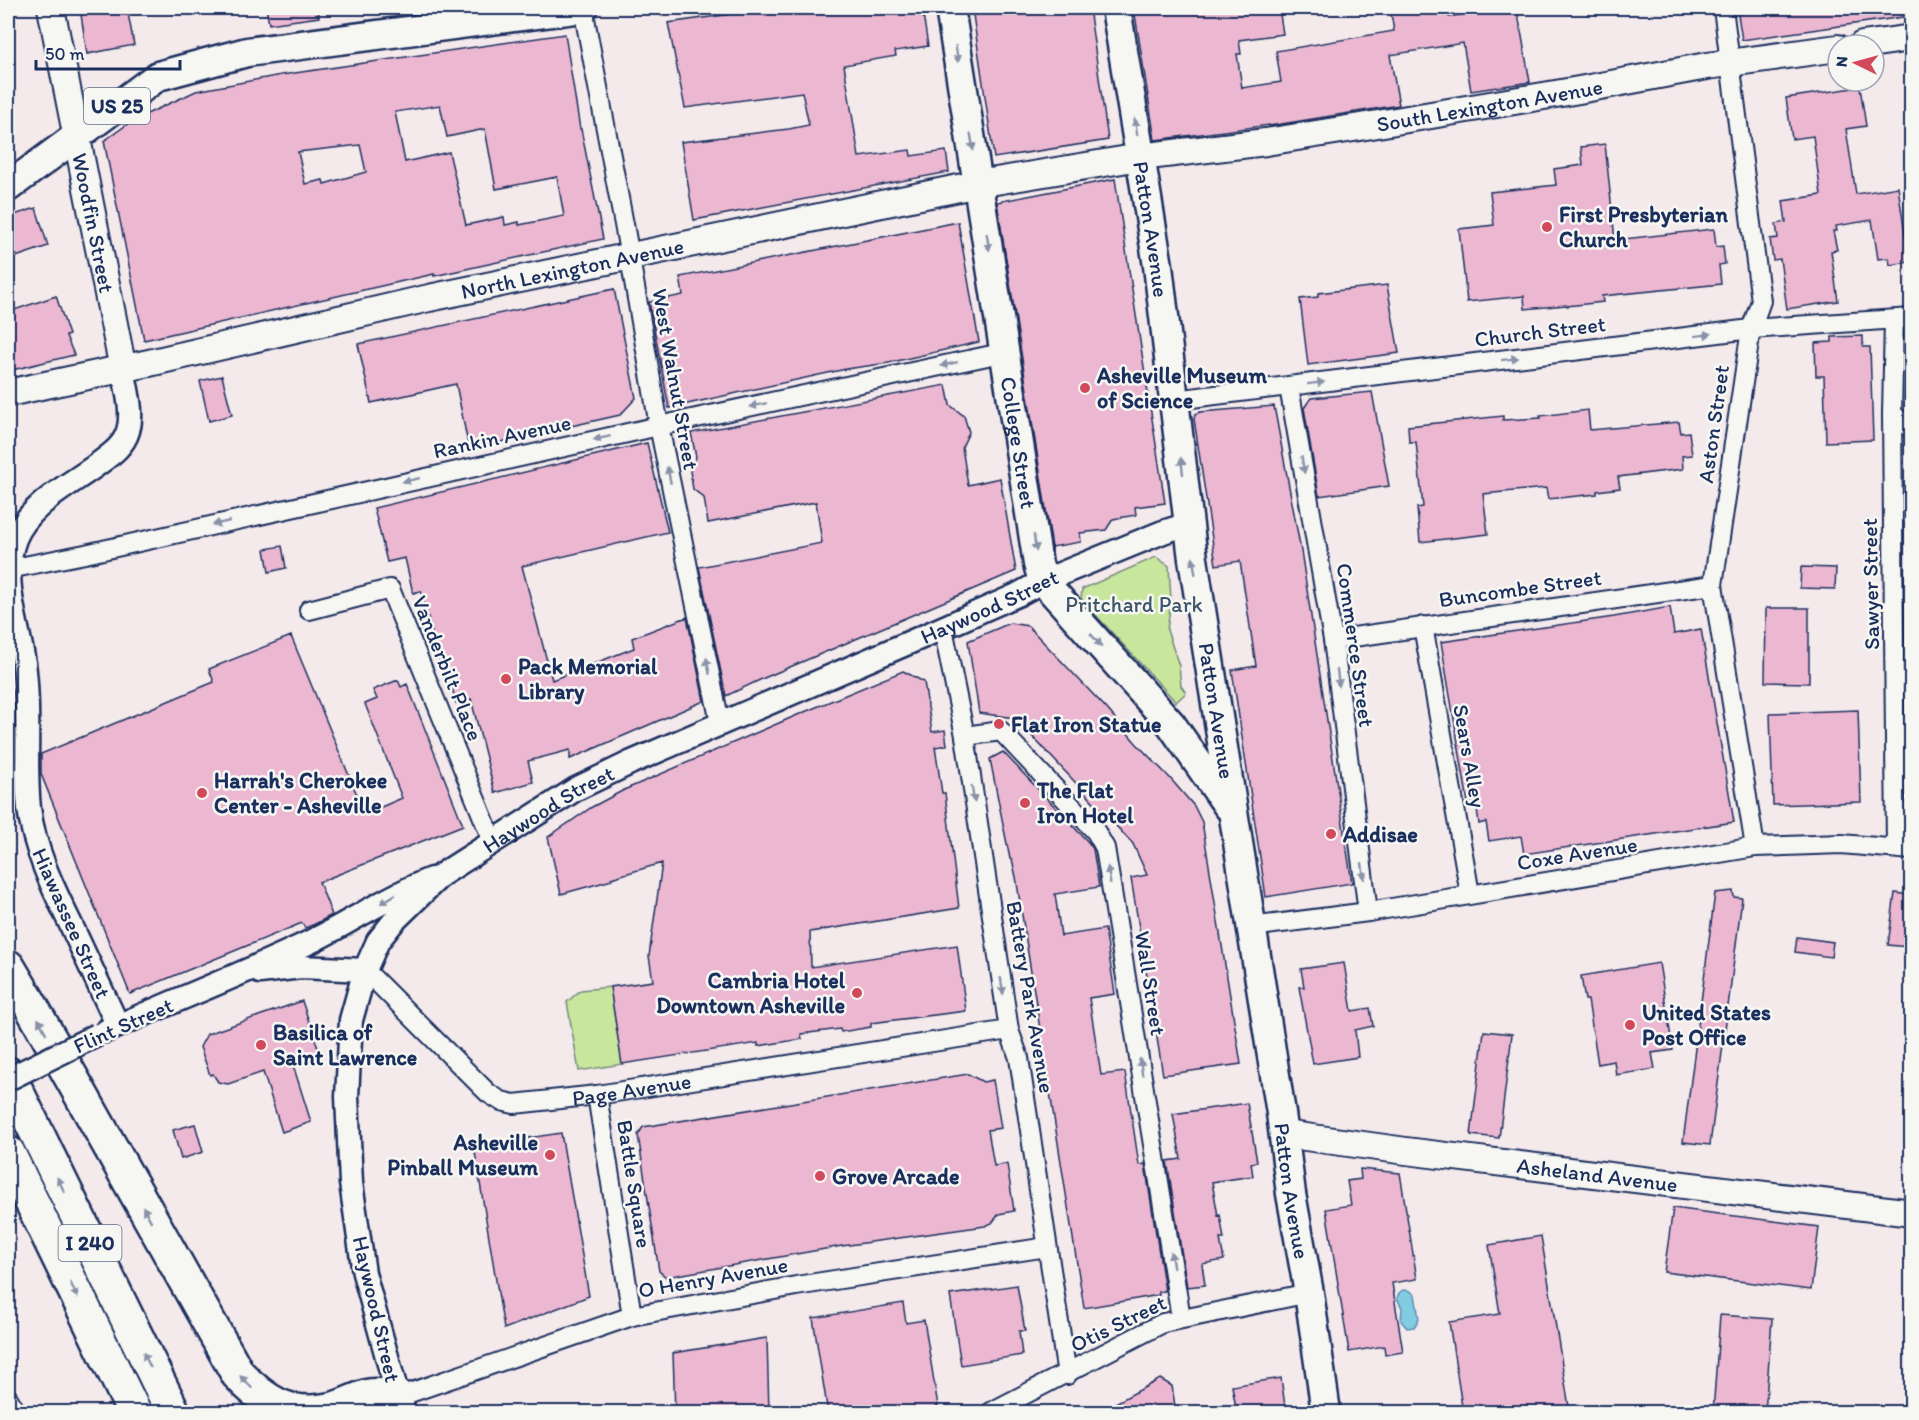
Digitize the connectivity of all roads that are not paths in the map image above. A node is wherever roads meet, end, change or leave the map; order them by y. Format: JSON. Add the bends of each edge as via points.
{"nodes":[{"id":1,"x":51,"y":8,"type":"edge"},
{"id":2,"x":583,"y":8,"type":"edge"},
{"id":3,"x":950,"y":8,"type":"edge"},
{"id":4,"x":1116,"y":8,"type":"edge"},
{"id":5,"x":1723,"y":8,"type":"edge"},
{"id":6,"x":1911,"y":38,"type":"edge"},
{"id":7,"x":1886,"y":42,"type":"edge"},
{"id":8,"x":1826,"y":50,"type":"edge"},
{"id":9,"x":1731,"y":63,"type":"junction"},
{"id":10,"x":77,"y":136,"type":"junction"},
{"id":11,"x":1140,"y":157,"type":"junction"},
{"id":12,"x":978,"y":184,"type":"junction"},
{"id":13,"x":8,"y":187,"type":"edge"},
{"id":14,"x":630,"y":257,"type":"junction"},
{"id":15,"x":1903,"y":319,"type":"edge"},
{"id":16,"x":1751,"y":329,"type":"junction"},
{"id":17,"x":1006,"y":352,"type":"junction"},
{"id":18,"x":123,"y":369,"type":"junction"},
{"id":19,"x":1289,"y":387,"type":"junction"},
{"id":20,"x":8,"y":393,"type":"edge"},
{"id":21,"x":1175,"y":399,"type":"junction"},
{"id":22,"x":1892,"y":414,"type":"junction"},
{"id":23,"x":659,"y":426,"type":"junction"},
{"id":24,"x":1911,"y":429,"type":"edge"},
{"id":25,"x":1188,"y":524,"type":"junction"},
{"id":26,"x":9,"y":569,"type":"edge"},
{"id":27,"x":1043,"y":581,"type":"junction"},
{"id":28,"x":1713,"y":585,"type":"junction"},
{"id":29,"x":309,"y":610,"type":"dead end"},
{"id":30,"x":1423,"y":626,"type":"junction"},
{"id":31,"x":943,"y":628,"type":"junction"},
{"id":32,"x":1333,"y":640,"type":"junction"},
{"id":33,"x":720,"y":723,"type":"junction"},
{"id":34,"x":964,"y":736,"type":"junction"},
{"id":35,"x":1233,"y":812,"type":"junction"},
{"id":36,"x":493,"y":842,"type":"junction"},
{"id":37,"x":1755,"y":847,"type":"junction"},
{"id":38,"x":1904,"y":849,"type":"edge"},
{"id":39,"x":441,"y":875,"type":"junction"},
{"id":40,"x":1470,"y":894,"type":"junction"},
{"id":41,"x":1368,"y":912,"type":"junction"},
{"id":42,"x":1251,"y":927,"type":"junction"},
{"id":43,"x":313,"y":940,"type":"junction"},
{"id":44,"x":8,"y":967,"type":"edge"},
{"id":45,"x":365,"y":970,"type":"junction"},
{"id":46,"x":241,"y":974,"type":"junction"},
{"id":47,"x":118,"y":1026,"type":"junction"},
{"id":48,"x":1009,"y":1030,"type":"junction"},
{"id":49,"x":8,"y":1074,"type":"edge"},
{"id":50,"x":8,"y":1079,"type":"edge"},
{"id":51,"x":597,"y":1095,"type":"junction"},
{"id":52,"x":1284,"y":1134,"type":"junction"},
{"id":53,"x":8,"y":1154,"type":"edge"},
{"id":54,"x":8,"y":1170,"type":"edge"},
{"id":55,"x":30,"y":1200,"type":"junction"},
{"id":56,"x":1911,"y":1213,"type":"edge"},
{"id":57,"x":1047,"y":1247,"type":"junction"},
{"id":58,"x":1309,"y":1293,"type":"junction"},
{"id":59,"x":632,"y":1316,"type":"junction"},
{"id":60,"x":1181,"y":1318,"type":"junction"},
{"id":61,"x":113,"y":1370,"type":"junction"},
{"id":62,"x":1067,"y":1374,"type":"junction"},
{"id":63,"x":8,"y":1398,"type":"edge"},
{"id":64,"x":396,"y":1407,"type":"edge"},
{"id":65,"x":16,"y":1413,"type":"edge"},
{"id":66,"x":122,"y":1413,"type":"edge"},
{"id":67,"x":134,"y":1413,"type":"edge"},
{"id":68,"x":172,"y":1413,"type":"edge"},
{"id":69,"x":991,"y":1413,"type":"edge"},
{"id":70,"x":1326,"y":1413,"type":"edge"}],
"edges":[{"from":1,"to":10,"type":"main road","name":"Woodfin Street"},
{"from":2,"to":10,"type":"main road","number":"US 25","via":[[247,52],[158,76]]},
{"from":2,"to":14,"type":"street","name":"West Walnut Street"},
{"from":3,"to":12,"type":"main road","name":"College Street","one_way":true},
{"from":11,"to":4,"type":"main road","name":"Patton Avenue","one_way":true},
{"from":5,"to":9,"type":"street","name":"Aston Street"},
{"from":6,"to":7,"type":"main road"},
{"from":8,"to":9,"type":"main road","name":"South Lexington Avenue"},
{"from":9,"to":11,"type":"main road","name":"South Lexington Avenue","via":[[1266,142]]},
{"from":9,"to":16,"type":"street","name":"Aston Street","via":[[1761,301]]},
{"from":10,"to":13,"type":"main road","number":"US 25"},
{"from":10,"to":18,"type":"main road","name":"Woodfin Street"},
{"from":11,"to":12,"type":"main road","name":"North Lexington Avenue"},
{"from":11,"to":21,"type":"main road","name":"Patton Avenue"},
{"from":12,"to":14,"type":"main road","name":"North Lexington Avenue"},
{"from":12,"to":17,"type":"main road","name":"College Street","one_way":true},
{"from":14,"to":18,"type":"main road","name":"North Lexington Avenue","via":[[429,298]]},
{"from":14,"to":23,"type":"street","name":"West Walnut Street"},
{"from":15,"to":16,"type":"street","name":"Church Street"},
{"from":15,"to":22,"type":"street","name":"Sawyer Street"},
{"from":19,"to":16,"type":"street","name":"Church Street","one_way":true},
{"from":16,"to":28,"type":"street","name":"Aston Street"},
{"from":17,"to":23,"type":"street","name":"Rankin Avenue","one_way":true},
{"from":17,"to":27,"type":"main road","name":"College Street","one_way":true},
{"from":18,"to":20,"type":"main road","name":"North Lexington Avenue"},
{"from":18,"to":26,"type":"street","name":"Hiawassee Street","via":[[130,419],[128,432],[121,444],[100,462],[30,514],[14,540]]},
{"from":19,"to":21,"type":"street","name":"Church Street"},
{"from":19,"to":32,"type":"street","name":"Commerce Street","one_way":true},
{"from":25,"to":21,"type":"main road","name":"Patton Avenue","one_way":true},
{"from":22,"to":24,"type":"street"},
{"from":22,"to":38,"type":"street","name":"Sawyer Street"},
{"from":23,"to":26,"type":"street","name":"Rankin Avenue","one_way":true},
{"from":33,"to":23,"type":"street","name":"West Walnut Street","one_way":true},
{"from":25,"to":27,"type":"street","name":"Haywood Street"},
{"from":35,"to":25,"type":"main road","name":"Patton Avenue","one_way":true},
{"from":26,"to":47,"type":"street","name":"Hiawassee Street","via":[[10,595],[24,664],[29,810],[53,888]]},
{"from":27,"to":31,"type":"street","name":"Haywood Street"},
{"from":27,"to":35,"type":"main road","name":"College Street","one_way":true,"via":[[1172,724]]},
{"from":28,"to":30,"type":"street","name":"Buncombe Street"},
{"from":28,"to":37,"type":"street","name":"Aston Street"},
{"from":29,"to":36,"type":"street","name":"Vanderbilt Place","via":[[390,589]]},
{"from":30,"to":32,"type":"street","name":"Buncombe Street"},
{"from":30,"to":40,"type":"street","name":"Sears Alley"},
{"from":31,"to":33,"type":"street","name":"Haywood Street"},
{"from":31,"to":34,"type":"street","name":"Battery Park Avenue"},
{"from":32,"to":41,"type":"street","name":"Commerce Street","one_way":true},
{"from":33,"to":36,"type":"street","name":"Haywood Street","via":[[576,789]]},
{"from":34,"to":48,"type":"street","name":"Battery Park Avenue","one_way":true},
{"from":60,"to":34,"type":"street","name":"Wall Street","one_way":true,"via":[[1105,848],[1096,832],[1001,731]]},
{"from":35,"to":42,"type":"main road","name":"Patton Avenue"},
{"from":36,"to":39,"type":"street","name":"Haywood Street"},
{"from":37,"to":38,"type":"street","name":"Coxe Avenue","via":[[1830,844]]},
{"from":37,"to":40,"type":"street","name":"Coxe Avenue"},
{"from":39,"to":43,"type":"street","name":"Flint Street","one_way":true,"via":[[404,890]]},
{"from":39,"to":45,"type":"street","name":"Haywood Street","via":[[394,921]]},
{"from":40,"to":41,"type":"street","name":"Coxe Avenue"},
{"from":41,"to":42,"type":"street","name":"Coxe Avenue"},
{"from":42,"to":52,"type":"main road","name":"Patton Avenue"},
{"from":43,"to":45,"type":"street","name":"Page Avenue"},
{"from":43,"to":46,"type":"street","name":"Flint Street"},
{"from":64,"to":44,"type":"highway","one_way":true,"via":[[371,1395],[331,1410],[297,1411],[261,1397],[238,1374]]},
{"from":45,"to":46,"type":"street","name":"Flint Street","via":[[301,967]]},
{"from":45,"to":51,"type":"street","name":"Page Avenue","via":[[488,1093],[501,1101],[514,1104]]},
{"from":45,"to":64,"type":"street","name":"Haywood Street","via":[[351,1020],[347,1097],[351,1183],[364,1273]]},
{"from":46,"to":47,"type":"street","name":"Flint Street"},
{"from":47,"to":50,"type":"street","name":"Flint Street","bridge":true},
{"from":48,"to":51,"type":"street","name":"Page Avenue"},
{"from":48,"to":57,"type":"street","name":"Battery Park Avenue","via":[[1019,1058]]},
{"from":68,"to":49,"type":"highway","number":"I 240","one_way":true},
{"from":51,"to":59,"type":"street","name":"Battle Square"},
{"from":52,"to":56,"type":"main road","name":"Asheland Avenue"},
{"from":52,"to":58,"type":"main road","name":"Patton Avenue"},
{"from":53,"to":55,"type":"highway","number":"I 240"},
{"from":54,"to":55,"type":"highway"},
{"from":55,"to":61,"type":"highway","number":"I 240","one_way":true},
{"from":57,"to":59,"type":"street","name":"O Henry Avenue"},
{"from":57,"to":62,"type":"street","name":"Battery Park Avenue"},
{"from":58,"to":60,"type":"street","name":"Otis Street"},
{"from":58,"to":70,"type":"main road","name":"Patton Avenue"},
{"from":59,"to":64,"type":"street","name":"O Henry Avenue"},
{"from":60,"to":62,"type":"street","name":"Otis Street","via":[[1162,1323]]},
{"from":61,"to":66,"type":"highway"},
{"from":61,"to":67,"type":"highway","number":"I 240"},
{"from":62,"to":69,"type":"street","name":"Otis Street"},
{"from":63,"to":65,"type":"street"}]}
